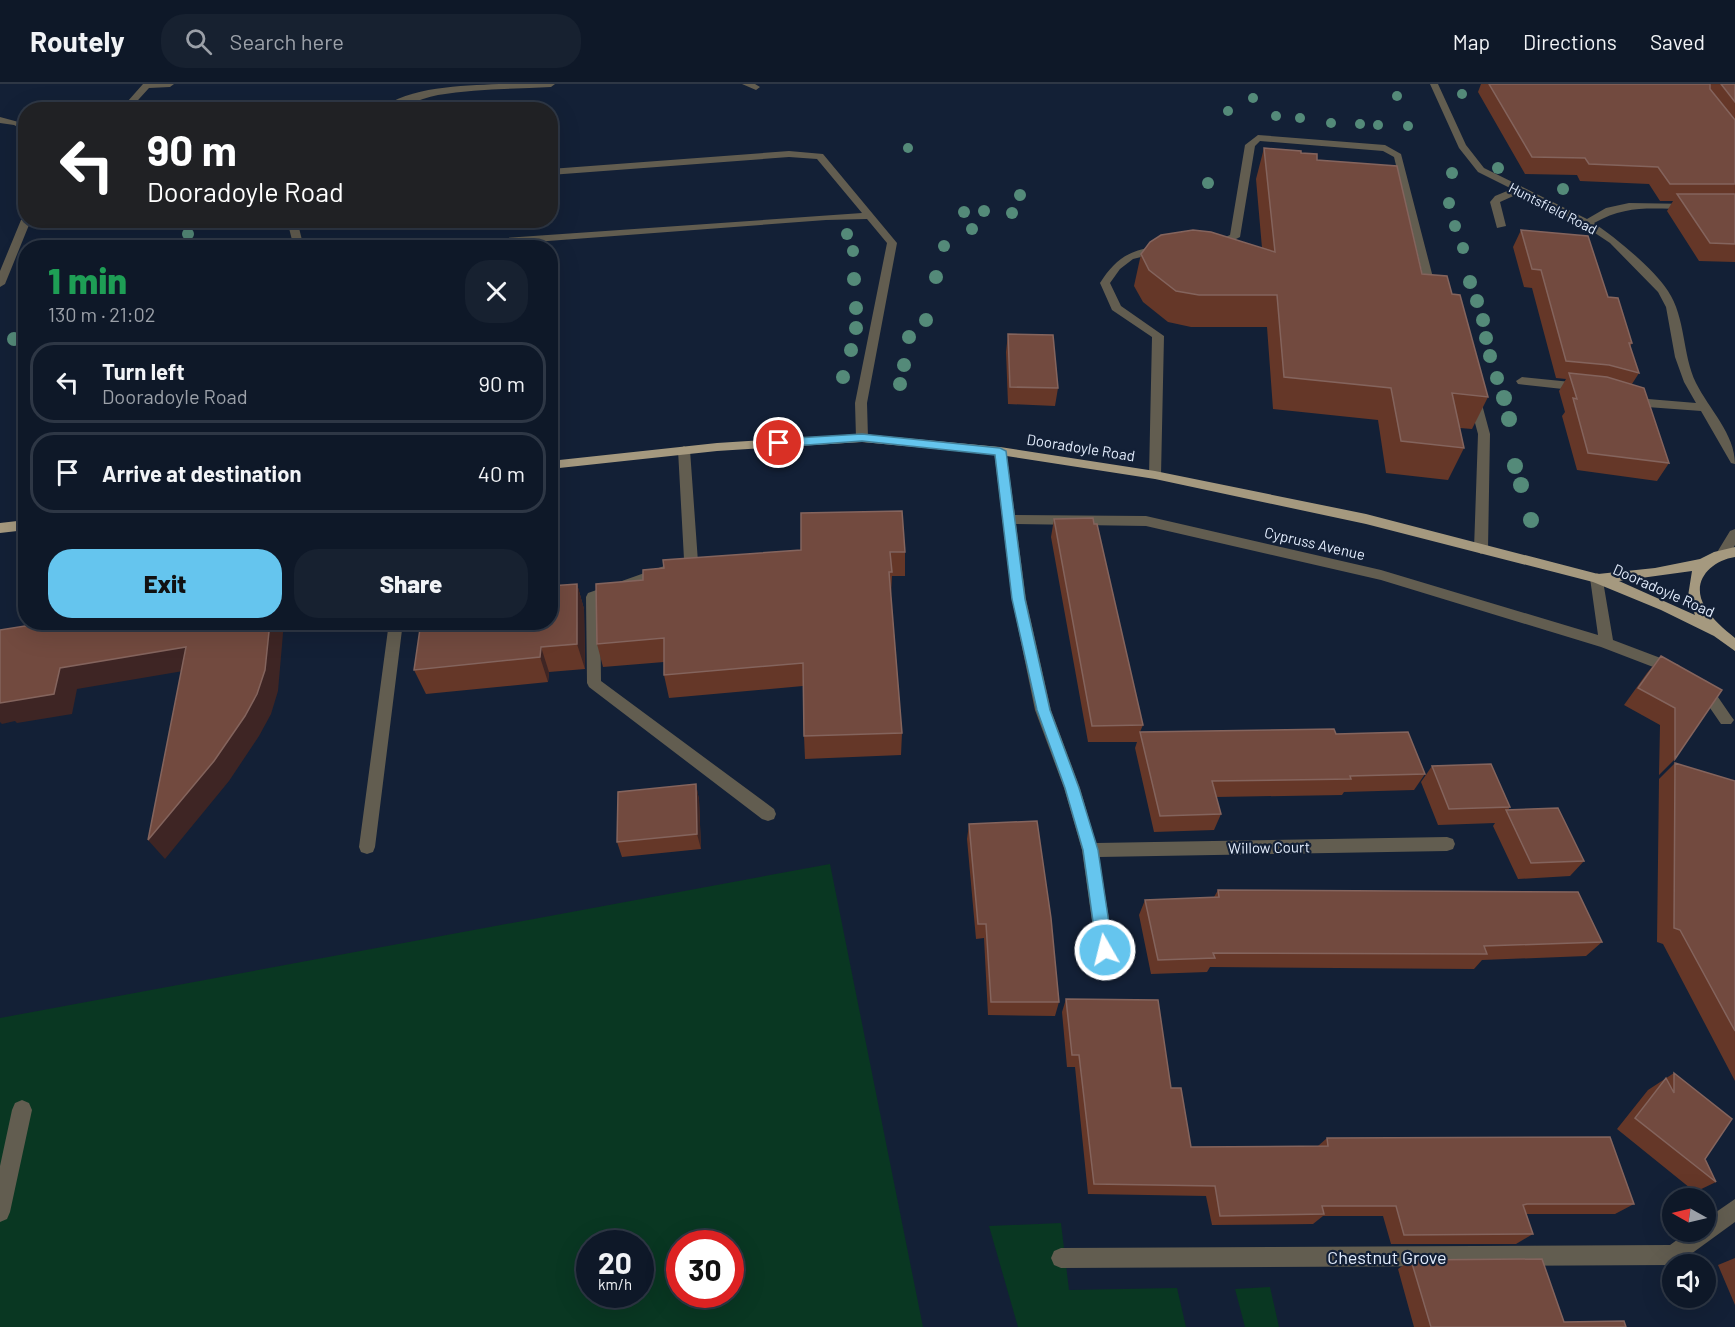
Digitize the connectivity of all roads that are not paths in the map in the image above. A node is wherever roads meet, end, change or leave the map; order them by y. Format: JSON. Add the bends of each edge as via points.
{"nodes":[{"id":1,"x":170,"y":84,"type":"edge"},
{"id":2,"x":550,"y":84,"type":"edge"},
{"id":3,"x":746,"y":84,"type":"edge"},
{"id":4,"x":1434,"y":84,"type":"edge"},
{"id":5,"x":147,"y":85,"type":"edge"},
{"id":6,"x":756,"y":87,"type":"dead end"},
{"id":7,"x":131,"y":102,"type":"edge"},
{"id":8,"x":403,"y":102,"type":"edge"},
{"id":9,"x":0,"y":120,"type":"edge"},
{"id":10,"x":18,"y":124,"type":"edge"},
{"id":11,"x":558,"y":171,"type":"edge"},
{"id":12,"x":1519,"y":190,"type":"junction"},
{"id":13,"x":1703,"y":206,"type":"edge"},
{"id":14,"x":869,"y":216,"type":"junction"},
{"id":15,"x":1587,"y":223,"type":"junction"},
{"id":16,"x":1502,"y":226,"type":"dead end"},
{"id":17,"x":23,"y":228,"type":"edge"},
{"id":18,"x":514,"y":240,"type":"edge"},
{"id":19,"x":1173,"y":250,"type":"edge"},
{"id":20,"x":1204,"y":250,"type":"edge"},
{"id":21,"x":0,"y":284,"type":"edge"},
{"id":22,"x":1441,"y":307,"type":"edge"},
{"id":23,"x":1470,"y":380,"type":"edge"},
{"id":24,"x":1522,"y":381,"type":"dead end"},
{"id":25,"x":1598,"y":389,"type":"edge"},
{"id":26,"x":1617,"y":395,"type":"edge"},
{"id":27,"x":1705,"y":408,"type":"junction"},
{"id":28,"x":862,"y":438,"type":"junction"},
{"id":29,"x":684,"y":450,"type":"junction"},
{"id":30,"x":1000,"y":451,"type":"junction"},
{"id":31,"x":1735,"y":460,"type":"edge"},
{"id":32,"x":558,"y":464,"type":"edge"},
{"id":33,"x":1155,"y":475,"type":"junction"},
{"id":34,"x":1009,"y":519,"type":"junction"},
{"id":35,"x":18,"y":526,"type":"edge"},
{"id":36,"x":0,"y":528,"type":"edge"},
{"id":37,"x":1735,"y":534,"type":"edge"},
{"id":38,"x":1481,"y":549,"type":"junction"},
{"id":39,"x":1729,"y":553,"type":"edge"},
{"id":40,"x":1702,"y":564,"type":"junction"},
{"id":41,"x":1597,"y":578,"type":"junction"},
{"id":42,"x":395,"y":630,"type":"edge"},
{"id":43,"x":1717,"y":632,"type":"junction"},
{"id":44,"x":1606,"y":643,"type":"junction"},
{"id":45,"x":1735,"y":646,"type":"edge"},
{"id":46,"x":1726,"y":720,"type":"dead end"},
{"id":47,"x":768,"y":814,"type":"dead end"},
{"id":48,"x":1447,"y":844,"type":"dead end"},
{"id":49,"x":367,"y":847,"type":"dead end"},
{"id":50,"x":1090,"y":850,"type":"junction"},
{"id":51,"x":1105,"y":950,"type":"dead end"},
{"id":52,"x":22,"y":1110,"type":"dead end"},
{"id":53,"x":1735,"y":1209,"type":"edge"},
{"id":54,"x":0,"y":1212,"type":"edge"},
{"id":55,"x":1716,"y":1223,"type":"edge"},
{"id":56,"x":1690,"y":1242,"type":"edge"},
{"id":57,"x":1061,"y":1258,"type":"dead end"}],
"edges":[{"from":1,"to":5,"type":"street"},
{"from":2,"to":8,"type":"street","via":[[458,89]]},
{"from":3,"to":6,"type":"street"},
{"from":4,"to":12,"type":"street","name":"Huntsfield Road","via":[[1469,158],[1481,170]]},
{"from":5,"to":7,"type":"street"},
{"from":9,"to":10,"type":"street"},
{"from":11,"to":14,"type":"street","via":[[789,154],[820,156]]},
{"from":12,"to":15,"type":"street","name":"Huntsfield Road"},
{"from":12,"to":16,"type":"street","via":[[1495,202]]},
{"from":13,"to":15,"type":"street","via":[[1629,206],[1610,210]]},
{"from":14,"to":18,"type":"street"},
{"from":14,"to":28,"type":"street","via":[[892,243],[861,403]]},
{"from":15,"to":27,"type":"street","name":"Huntsfield Road","via":[[1614,241],[1663,291],[1671,307],[1681,357]]},
{"from":17,"to":21,"type":"street"},
{"from":19,"to":33,"type":"street","via":[[1143,251],[1117,263],[1105,283],[1116,308],[1158,336]]},
{"from":20,"to":22,"type":"street","via":[[1235,237],[1250,145],[1258,138],[1385,148],[1398,156],[1430,289]]},
{"from":23,"to":38,"type":"street","via":[[1484,434]]},
{"from":24,"to":25,"type":"street"},
{"from":26,"to":27,"type":"street","via":[[1647,403]]},
{"from":27,"to":31,"type":"street","name":"Huntsfield Road"},
{"from":28,"to":29,"type":"main road","name":"Dooradoyle Road"},
{"from":28,"to":30,"type":"main road","name":"Dooradoyle Road"},
{"from":29,"to":32,"type":"main road","name":"Dooradoyle Road"},
{"from":29,"to":47,"type":"street","via":[[691,562],[593,597],[594,683]]},
{"from":30,"to":33,"type":"main road","name":"Dooradoyle Road"},
{"from":30,"to":34,"type":"street"},
{"from":33,"to":38,"type":"main road","name":"Dooradoyle Road","via":[[1366,519]]},
{"from":34,"to":44,"type":"street","name":"Cypruss Avenue","via":[[1146,521],[1381,575]]},
{"from":34,"to":50,"type":"street","via":[[1019,599],[1043,710]]},
{"from":35,"to":36,"type":"main road"},
{"from":37,"to":39,"type":"street"},
{"from":38,"to":41,"type":"main road","name":"Dooradoyle Road"},
{"from":39,"to":40,"type":"main road","name":"Dooradoyle Road"},
{"from":40,"to":41,"type":"main road","name":"Dooradoyle Road"},
{"from":40,"to":43,"type":"main road","via":[[1696,572],[1694,597]]},
{"from":41,"to":43,"type":"main road","name":"Dooradoyle Road"},
{"from":41,"to":44,"type":"street"},
{"from":42,"to":49,"type":"street"},
{"from":43,"to":45,"type":"main road"},
{"from":44,"to":46,"type":"street","name":"Cypruss Avenue","via":[[1701,683]]},
{"from":48,"to":50,"type":"street","name":"Willow Court"},
{"from":50,"to":51,"type":"street"},
{"from":52,"to":54,"type":"street"},
{"from":53,"to":55,"type":"street","name":"Chestnut Grove"},
{"from":56,"to":57,"type":"street","name":"Chestnut Grove","via":[[1673,1255]]}]}
